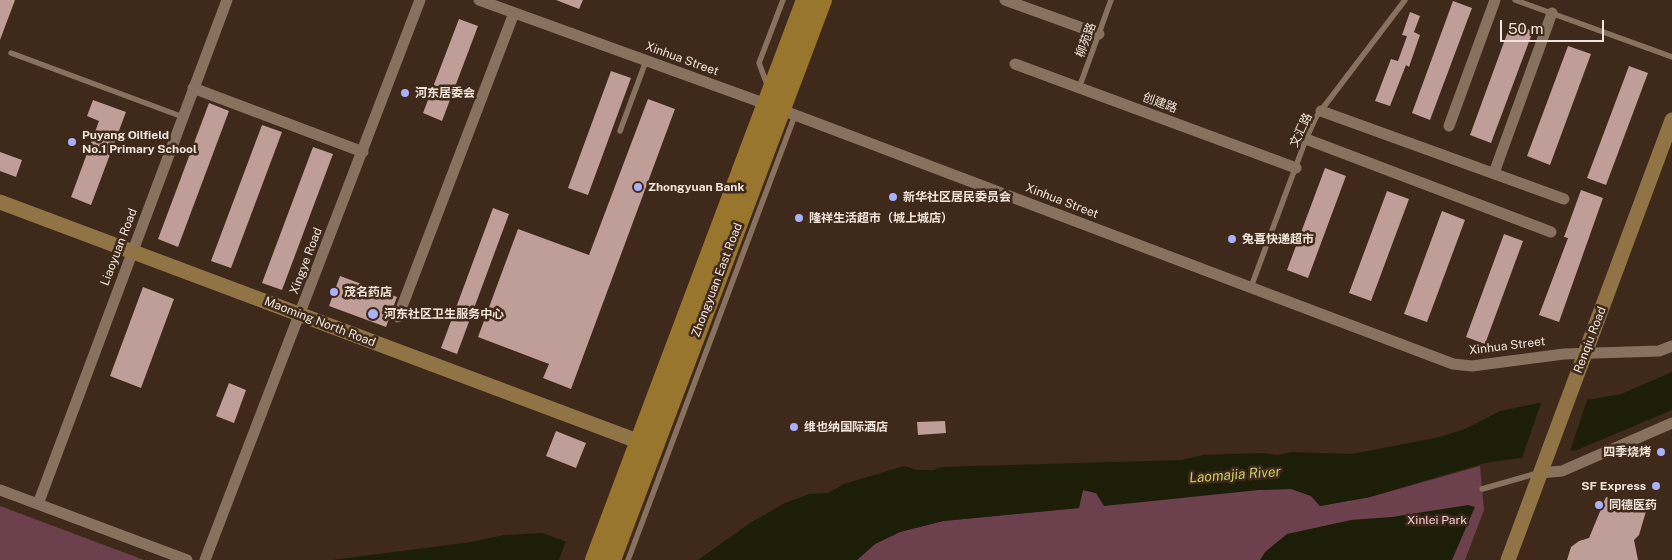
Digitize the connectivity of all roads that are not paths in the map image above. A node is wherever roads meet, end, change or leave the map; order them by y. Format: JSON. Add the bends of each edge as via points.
{"nodes":[{"id":1,"x":227,"y":0,"type":"edge"},
{"id":2,"x":420,"y":0,"type":"edge"},
{"id":3,"x":479,"y":0,"type":"edge"},
{"id":4,"x":783,"y":0,"type":"edge"},
{"id":5,"x":805,"y":0,"type":"edge"},
{"id":6,"x":823,"y":0,"type":"edge"},
{"id":7,"x":1006,"y":0,"type":"edge"},
{"id":8,"x":1111,"y":0,"type":"edge"},
{"id":9,"x":1405,"y":0,"type":"edge"},
{"id":10,"x":1495,"y":0,"type":"edge"},
{"id":11,"x":1515,"y":0,"type":"edge"},
{"id":12,"x":514,"y":13,"type":"junction"},
{"id":13,"x":1552,"y":13,"type":"junction"},
{"id":14,"x":1098,"y":34,"type":"junction"},
{"id":15,"x":11,"y":54,"type":"dead end"},
{"id":16,"x":1672,"y":56,"type":"edge"},
{"id":17,"x":646,"y":61,"type":"junction"},
{"id":18,"x":1015,"y":64,"type":"dead end"},
{"id":19,"x":193,"y":88,"type":"junction"},
{"id":20,"x":1078,"y":88,"type":"junction"},
{"id":21,"x":778,"y":105,"type":"junction"},
{"id":22,"x":1321,"y":111,"type":"junction"},
{"id":23,"x":183,"y":117,"type":"junction"},
{"id":24,"x":1672,"y":120,"type":"edge"},
{"id":25,"x":1449,"y":126,"type":"dead end"},
{"id":26,"x":620,"y":131,"type":"dead end"},
{"id":27,"x":1306,"y":139,"type":"junction"},
{"id":28,"x":363,"y":152,"type":"junction"},
{"id":29,"x":1296,"y":168,"type":"junction"},
{"id":30,"x":1494,"y":173,"type":"junction"},
{"id":31,"x":1564,"y":199,"type":"dead end"},
{"id":32,"x":0,"y":202,"type":"edge"},
{"id":33,"x":1551,"y":232,"type":"dead end"},
{"id":34,"x":132,"y":252,"type":"junction"},
{"id":35,"x":1251,"y":287,"type":"junction"},
{"id":36,"x":301,"y":314,"type":"junction"},
{"id":37,"x":398,"y":317,"type":"dead end"},
{"id":38,"x":1672,"y":346,"type":"edge"},
{"id":39,"x":1584,"y":354,"type":"junction"},
{"id":40,"x":1672,"y":424,"type":"edge"},
{"id":41,"x":640,"y":442,"type":"junction"},
{"id":42,"x":1542,"y":469,"type":"junction"},
{"id":43,"x":1482,"y":489,"type":"dead end"},
{"id":44,"x":0,"y":490,"type":"edge"},
{"id":45,"x":38,"y":504,"type":"junction"},
{"id":46,"x":613,"y":556,"type":"edge"},
{"id":47,"x":187,"y":560,"type":"edge"},
{"id":48,"x":206,"y":560,"type":"edge"},
{"id":49,"x":1508,"y":560,"type":"edge"}],
"edges":[{"from":1,"to":19,"type":"street","name":"Liaoyuan Road"},
{"from":2,"to":28,"type":"street","name":"Xingye Road"},
{"from":3,"to":12,"type":"street","name":"Xinhua Street"},
{"from":4,"to":21,"type":"lane","via":[[759,63]]},
{"from":5,"to":21,"type":"main road","name":"Zhongyuan East Road"},
{"from":6,"to":21,"type":"main road","name":"Zhongyuan East Road"},
{"from":7,"to":14,"type":"street"},
{"from":8,"to":14,"type":"lane","name":"柳苑路"},
{"from":9,"to":22,"type":"lane","name":"文汇路"},
{"from":10,"to":25,"type":"street"},
{"from":11,"to":13,"type":"lane"},
{"from":12,"to":17,"type":"street","name":"Xinhua Street"},
{"from":12,"to":37,"type":"street"},
{"from":13,"to":16,"type":"lane"},
{"from":13,"to":30,"type":"street"},
{"from":14,"to":20,"type":"lane","name":"柳苑路"},
{"from":15,"to":23,"type":"lane"},
{"from":17,"to":21,"type":"street","name":"Xinhua Street"},
{"from":17,"to":26,"type":"lane"},
{"from":18,"to":20,"type":"street","name":"创建路"},
{"from":19,"to":23,"type":"street","name":"Liaoyuan Road"},
{"from":19,"to":28,"type":"street"},
{"from":20,"to":29,"type":"street","name":"创建路"},
{"from":21,"to":35,"type":"street","name":"Xinhua Street"},
{"from":21,"to":41,"type":"main road","name":"Zhongyuan East Road"},
{"from":21,"to":46,"type":"main road","name":"Zhongyuan East Road"},
{"from":22,"to":27,"type":"lane","name":"文汇路"},
{"from":22,"to":30,"type":"street"},
{"from":23,"to":34,"type":"street","name":"Liaoyuan Road"},
{"from":24,"to":39,"type":"street","name":"Renqiu Road"},
{"from":27,"to":29,"type":"lane","name":"文汇路"},
{"from":27,"to":33,"type":"street"},
{"from":28,"to":36,"type":"street","name":"Xingye Road"},
{"from":29,"to":35,"type":"lane","name":"文汇路"},
{"from":30,"to":31,"type":"street"},
{"from":32,"to":34,"type":"street","name":"Maoming North Road"},
{"from":34,"to":36,"type":"street","name":"Maoming North Road"},
{"from":34,"to":45,"type":"street","name":"Liaoyuan Road"},
{"from":35,"to":39,"type":"street","name":"Xinhua Street","via":[[1452,364],[1472,366]]},
{"from":36,"to":41,"type":"street","name":"Maoming North Road"},
{"from":36,"to":48,"type":"street","name":"Xingye Road"},
{"from":38,"to":39,"type":"street","name":"Xinhua Street","via":[[1659,351]]},
{"from":39,"to":42,"type":"street","name":"Renqiu Road"},
{"from":40,"to":42,"type":"street","via":[[1562,471]]},
{"from":41,"to":46,"type":"main road","name":"Zhongyuan East Road"},
{"from":42,"to":43,"type":"lane"},
{"from":42,"to":49,"type":"street","name":"Renqiu Road"},
{"from":44,"to":45,"type":"street"},
{"from":45,"to":47,"type":"street"}]}
